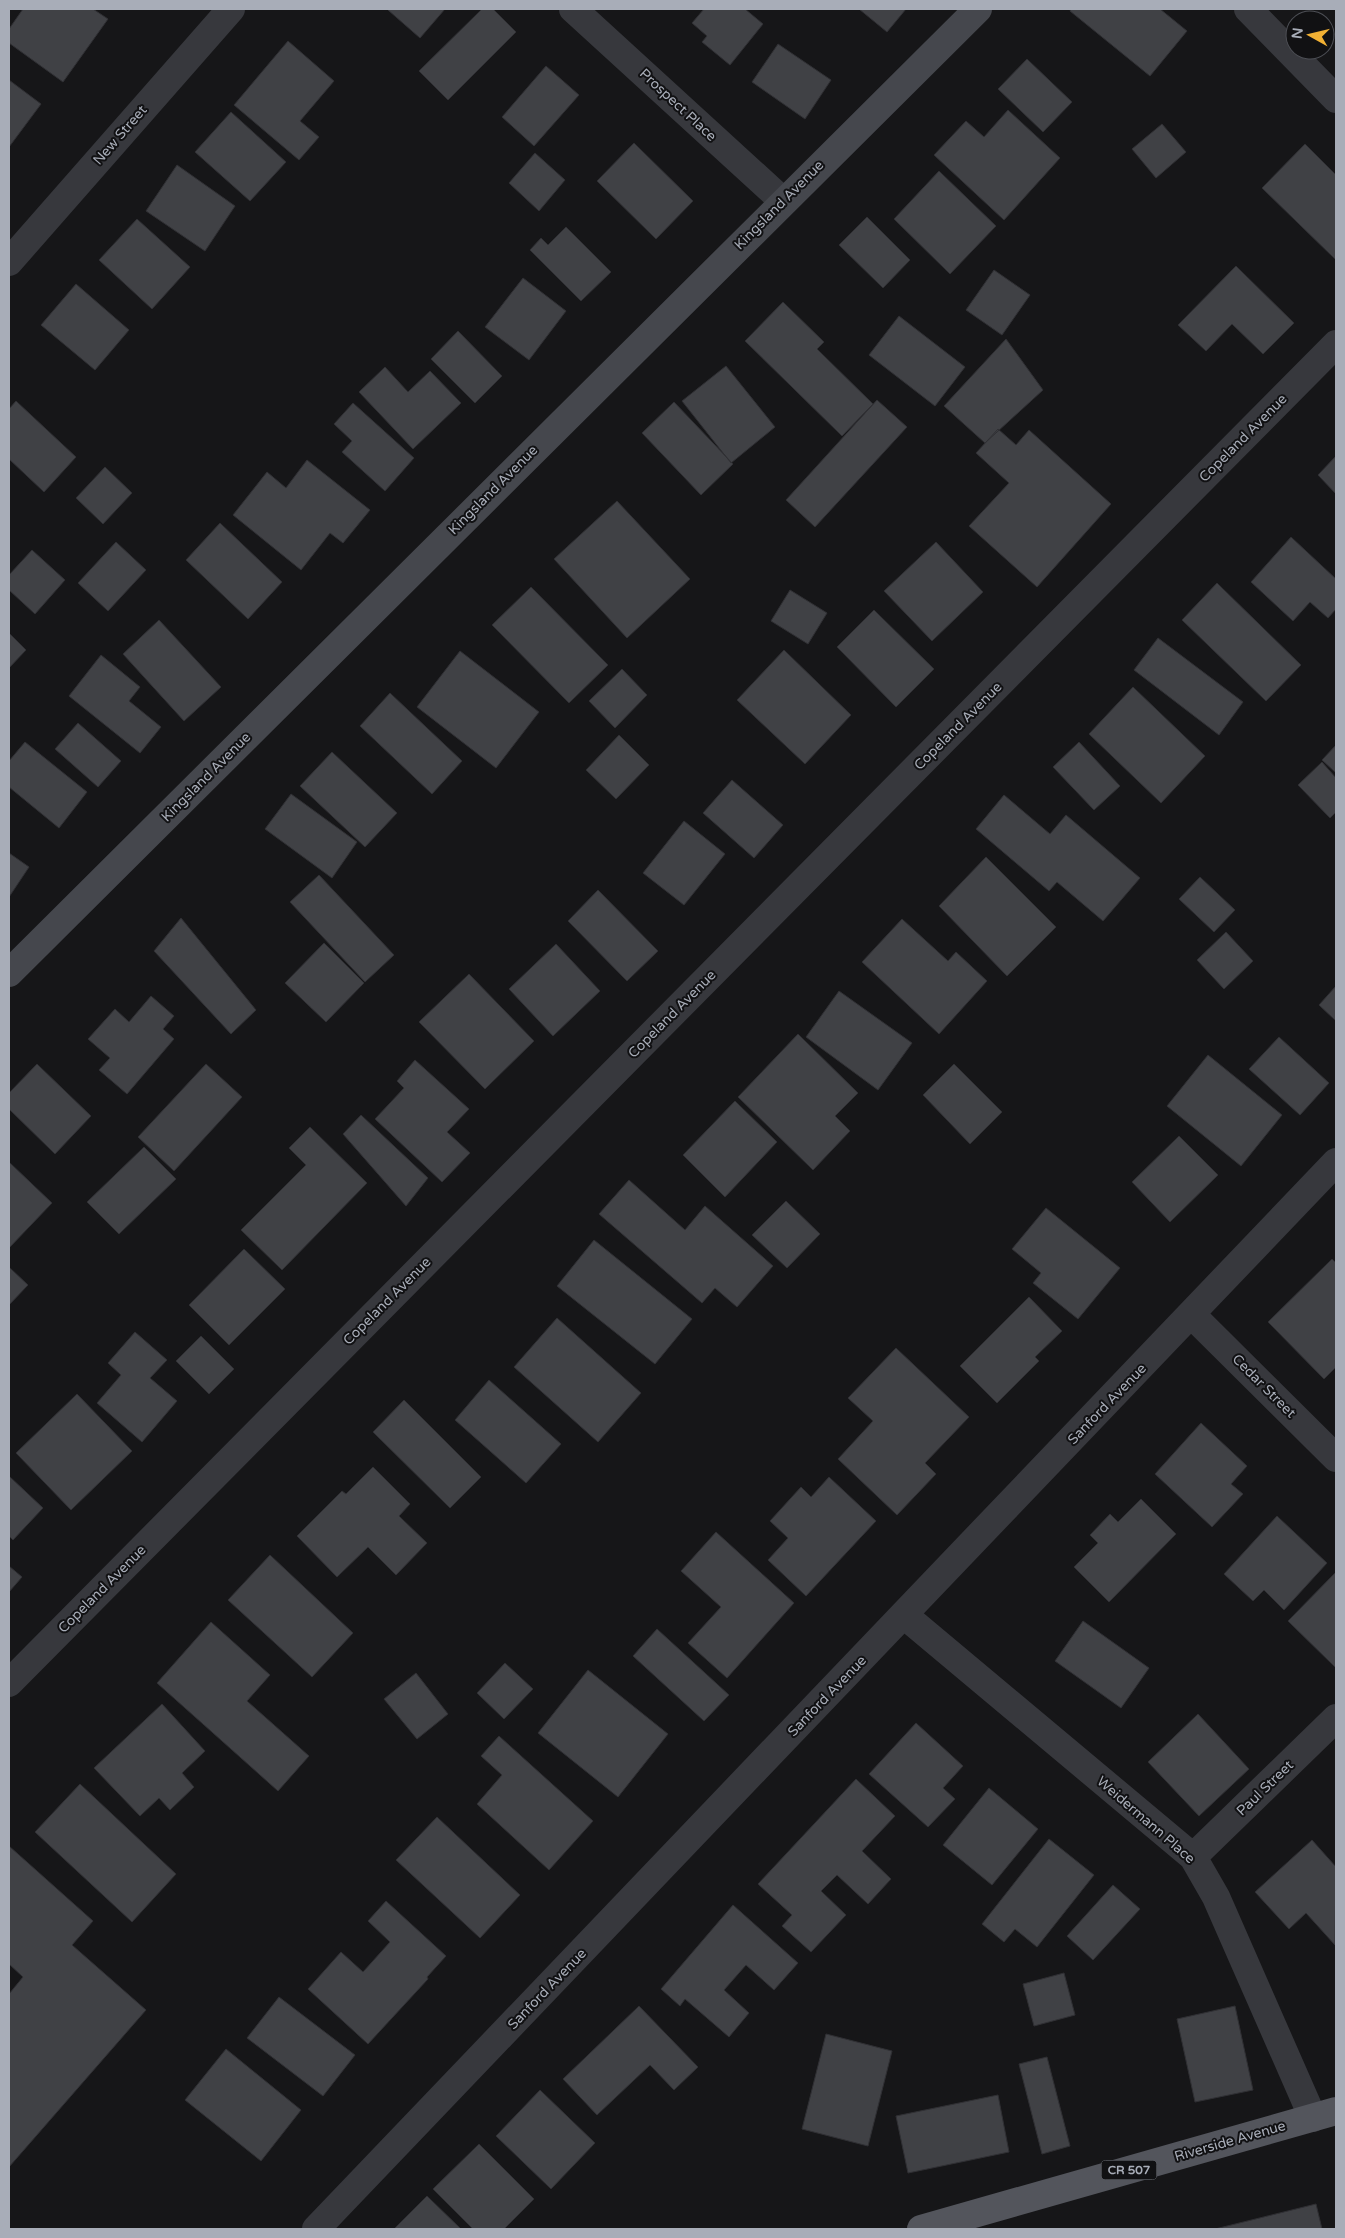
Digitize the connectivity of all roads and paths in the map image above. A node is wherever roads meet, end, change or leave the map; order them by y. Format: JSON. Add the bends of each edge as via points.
{"nodes":[{"id":1,"x":231,"y":9,"type":"edge"},
{"id":2,"x":573,"y":9,"type":"edge"},
{"id":3,"x":978,"y":9,"type":"edge"},
{"id":4,"x":1248,"y":9,"type":"edge"},
{"id":5,"x":1336,"y":99,"type":"edge"},
{"id":6,"x":782,"y":201,"type":"junction"},
{"id":7,"x":9,"y":262,"type":"edge"},
{"id":8,"x":1336,"y":344,"type":"edge"},
{"id":9,"x":9,"y":973,"type":"edge"},
{"id":10,"x":1336,"y":1162,"type":"edge"},
{"id":11,"x":1192,"y":1315,"type":"junction"},
{"id":12,"x":1336,"y":1458,"type":"edge"},
{"id":13,"x":904,"y":1615,"type":"junction"},
{"id":14,"x":9,"y":1684,"type":"edge"},
{"id":15,"x":1336,"y":1718,"type":"edge"},
{"id":16,"x":1194,"y":1857,"type":"junction"},
{"id":17,"x":1325,"y":2114,"type":"edge"},
{"id":18,"x":978,"y":2221,"type":"edge"},
{"id":19,"x":316,"y":2229,"type":"edge"},
{"id":20,"x":921,"y":2229,"type":"edge"}],
"edges":[{"from":1,"to":7,"type":"street","name":"New Street"},
{"from":2,"to":6,"type":"street","name":"Prospect Place"},
{"from":3,"to":6,"type":"main road","name":"Kingsland Avenue"},
{"from":4,"to":5,"type":"street"},
{"from":6,"to":9,"type":"main road","name":"Kingsland Avenue"},
{"from":8,"to":14,"type":"street","name":"Copeland Avenue"},
{"from":10,"to":11,"type":"street","name":"Sanford Avenue"},
{"from":11,"to":12,"type":"street","name":"Cedar Street"},
{"from":11,"to":13,"type":"street","name":"Sanford Avenue"},
{"from":13,"to":16,"type":"street","name":"Weidermann Place"},
{"from":13,"to":19,"type":"street","name":"Sanford Avenue"},
{"from":15,"to":16,"type":"street","name":"Paul Street"},
{"from":16,"to":17,"type":"street","name":"Weidermann Place"},
{"from":17,"to":18,"type":"main road","name":"Riverside Avenue","number":"CR 507"},
{"from":18,"to":20,"type":"main road","name":"Riverside Avenue","number":"CR 507"}]}
